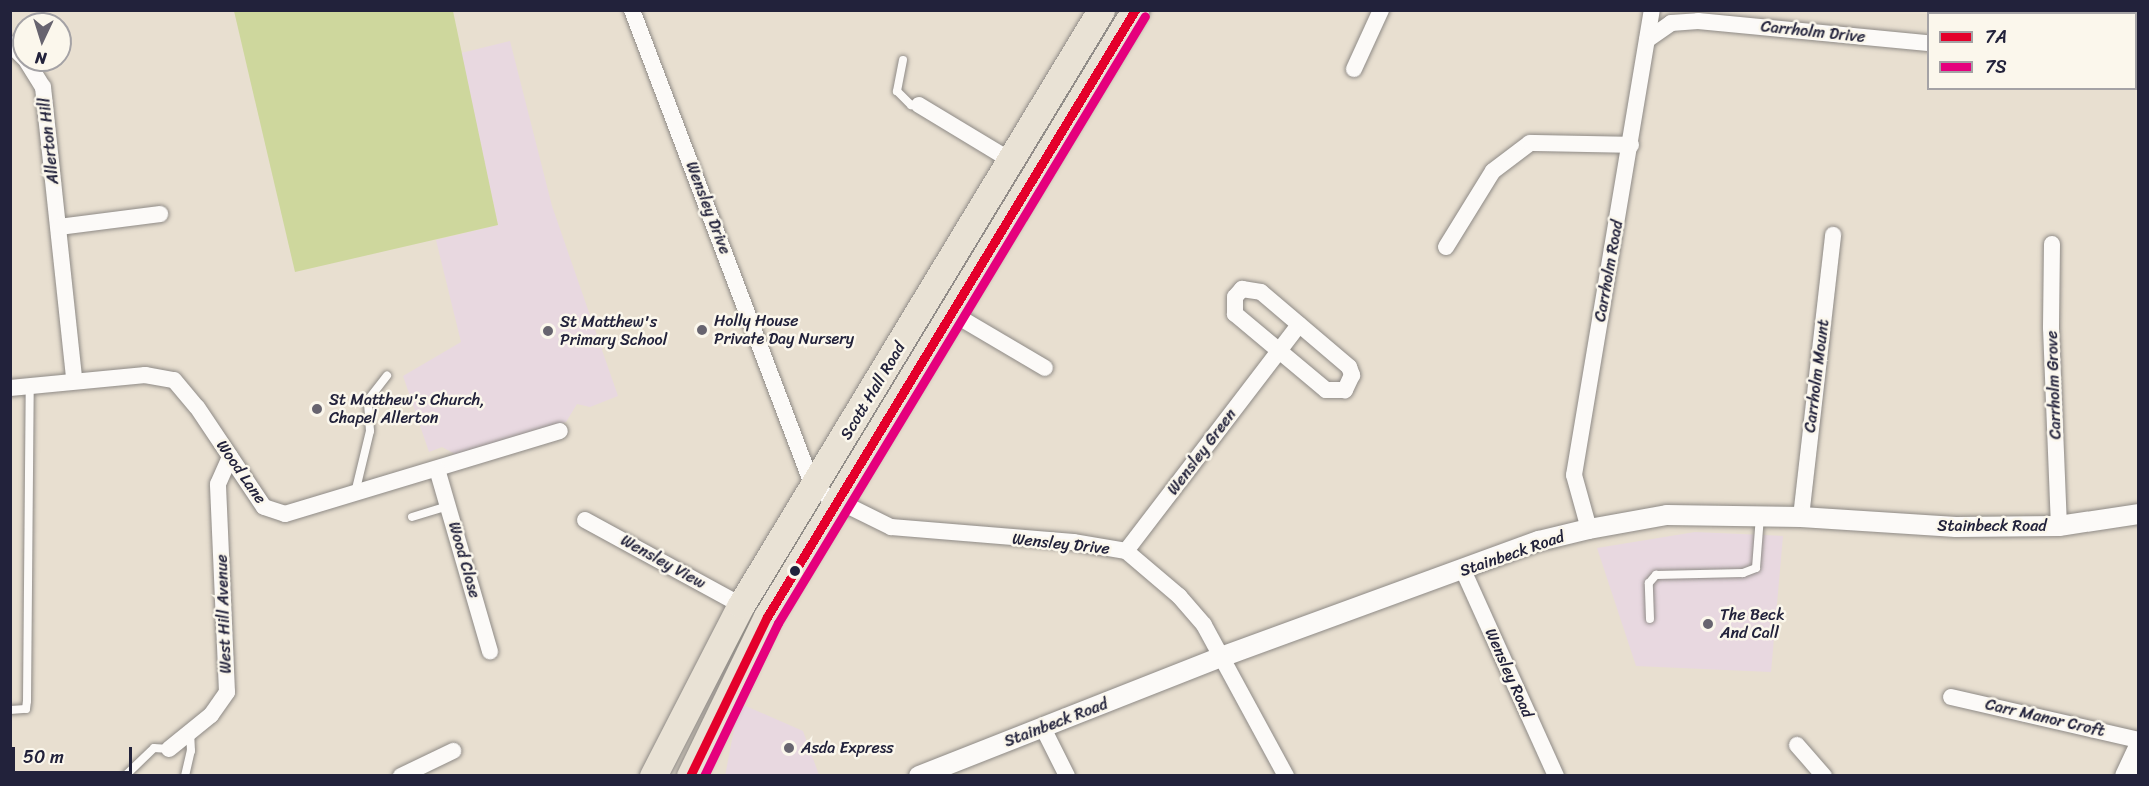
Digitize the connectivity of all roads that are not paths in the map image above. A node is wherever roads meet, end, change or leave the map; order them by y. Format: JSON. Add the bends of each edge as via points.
{"nodes":[{"id":1,"x":633,"y":10,"type":"edge"},
{"id":2,"x":1101,"y":10,"type":"edge"},
{"id":3,"x":1135,"y":10,"type":"edge"},
{"id":4,"x":1381,"y":10,"type":"edge"},
{"id":5,"x":1652,"y":10,"type":"edge"},
{"id":6,"x":1693,"y":16,"type":"edge"},
{"id":7,"x":1647,"y":40,"type":"junction"},
{"id":8,"x":1927,"y":43,"type":"edge"},
{"id":9,"x":903,"y":60,"type":"dead end"},
{"id":10,"x":1354,"y":69,"type":"dead end"},
{"id":11,"x":33,"y":72,"type":"edge"},
{"id":12,"x":919,"y":105,"type":"joint"},
{"id":13,"x":1631,"y":145,"type":"junction"},
{"id":14,"x":1012,"y":161,"type":"junction"},
{"id":15,"x":160,"y":213,"type":"dead end"},
{"id":16,"x":59,"y":227,"type":"junction"},
{"id":17,"x":1833,"y":235,"type":"dead end"},
{"id":18,"x":2052,"y":244,"type":"dead end"},
{"id":19,"x":1446,"y":247,"type":"dead end"},
{"id":20,"x":950,"y":312,"type":"junction"},
{"id":21,"x":1299,"y":326,"type":"junction"},
{"id":22,"x":1278,"y":352,"type":"junction"},
{"id":23,"x":1045,"y":368,"type":"dead end"},
{"id":24,"x":387,"y":376,"type":"dead end"},
{"id":25,"x":74,"y":379,"type":"junction"},
{"id":26,"x":30,"y":385,"type":"junction"},
{"id":27,"x":10,"y":388,"type":"edge"},
{"id":28,"x":560,"y":431,"type":"dead end"},
{"id":29,"x":230,"y":457,"type":"junction"},
{"id":30,"x":437,"y":469,"type":"junction"},
{"id":31,"x":821,"y":484,"type":"junction"},
{"id":32,"x":355,"y":494,"type":"junction"},
{"id":33,"x":448,"y":506,"type":"junction"},
{"id":34,"x":2139,"y":514,"type":"edge"},
{"id":35,"x":1760,"y":516,"type":"junction"},
{"id":36,"x":412,"y":517,"type":"dead end"},
{"id":37,"x":1801,"y":517,"type":"junction"},
{"id":38,"x":585,"y":520,"type":"dead end"},
{"id":39,"x":2060,"y":526,"type":"junction"},
{"id":40,"x":1589,"y":530,"type":"junction"},
{"id":41,"x":1126,"y":551,"type":"junction"},
{"id":42,"x":1463,"y":570,"type":"junction"},
{"id":43,"x":741,"y":605,"type":"junction"},
{"id":44,"x":1650,"y":619,"type":"dead end"},
{"id":45,"x":490,"y":651,"type":"dead end"},
{"id":46,"x":1224,"y":656,"type":"junction"},
{"id":47,"x":1951,"y":697,"type":"dead end"},
{"id":48,"x":10,"y":710,"type":"edge"},
{"id":49,"x":1043,"y":728,"type":"junction"},
{"id":50,"x":190,"y":732,"type":"junction"},
{"id":51,"x":2139,"y":740,"type":"edge"},
{"id":52,"x":1797,"y":745,"type":"dead end"},
{"id":53,"x":2139,"y":748,"type":"edge"},
{"id":54,"x":169,"y":749,"type":"joint"},
{"id":55,"x":453,"y":752,"type":"dead end"},
{"id":56,"x":127,"y":774,"type":"dead end"},
{"id":57,"x":185,"y":776,"type":"edge"},
{"id":58,"x":401,"y":776,"type":"edge"},
{"id":59,"x":653,"y":776,"type":"edge"},
{"id":60,"x":690,"y":776,"type":"edge"},
{"id":61,"x":919,"y":776,"type":"edge"},
{"id":62,"x":1067,"y":776,"type":"edge"},
{"id":63,"x":1286,"y":776,"type":"edge"},
{"id":64,"x":1556,"y":776,"type":"edge"},
{"id":65,"x":1824,"y":776,"type":"edge"},
{"id":66,"x":2125,"y":776,"type":"edge"}],
"edges":[{"from":1,"to":31,"type":"street","name":"Wensley Drive"},
{"from":2,"to":14,"type":"highway","name":"Scott Hall Road"},
{"from":3,"to":20,"type":"highway","name":"Scott Hall Road"},
{"from":4,"to":10,"type":"street"},
{"from":5,"to":7,"type":"street","name":"Carrholm Road"},
{"from":6,"to":7,"type":"street","name":"Carrholm Drive","via":[[1671,23]]},
{"from":6,"to":8,"type":"street","name":"Carrholm Drive"},
{"from":7,"to":13,"type":"street","name":"Carrholm Road"},
{"from":9,"to":12,"type":"lane","via":[[897,91],[911,105]]},
{"from":11,"to":16,"type":"street","name":"Allerton Hill","via":[[43,87]]},
{"from":12,"to":14,"type":"street"},
{"from":13,"to":19,"type":"street","via":[[1530,143],[1493,171]]},
{"from":13,"to":40,"type":"street","name":"Carrholm Road","via":[[1574,475]]},
{"from":14,"to":31,"type":"highway","name":"Scott Hall Road"},
{"from":15,"to":16,"type":"street"},
{"from":16,"to":25,"type":"street","name":"Allerton Hill"},
{"from":17,"to":37,"type":"street","name":"Carrholm Mount"},
{"from":18,"to":39,"type":"street","name":"Carrholm Grove","via":[[2051,328]]},
{"from":20,"to":23,"type":"street"},
{"from":20,"to":31,"type":"highway","name":"Scott Hall Road"},
{"from":21,"to":22,"type":"street","name":"Wensley Green"},
{"from":21,"to":22,"type":"street","via":[[1261,292],[1242,290],[1235,297],[1235,314]]},
{"from":21,"to":22,"type":"street","via":[[1349,367],[1352,375],[1345,390],[1326,390]]},
{"from":22,"to":41,"type":"street","name":"Wensley Green"},
{"from":24,"to":32,"type":"lane","via":[[368,400],[370,431]]},
{"from":25,"to":26,"type":"street","name":"Wood Lane"},
{"from":25,"to":29,"type":"street","name":"Wood Lane","via":[[145,375],[174,380]]},
{"from":26,"to":27,"type":"street","name":"Wood Lane"},
{"from":26,"to":48,"type":"lane","via":[[27,701],[26,709]]},
{"from":28,"to":30,"type":"street","name":"Wood Lane"},
{"from":29,"to":32,"type":"street","name":"Wood Lane","via":[[264,507],[285,514]]},
{"from":29,"to":50,"type":"street","name":"West Hill Avenue","via":[[218,484],[227,692],[212,715]]},
{"from":30,"to":32,"type":"street","name":"Wood Lane"},
{"from":30,"to":33,"type":"street","name":"Wood Close"},
{"from":31,"to":41,"type":"street","name":"Wensley Drive","via":[[891,527],[1073,542]]},
{"from":31,"to":43,"type":"highway","name":"Scott Hall Road"},
{"from":31,"to":60,"type":"highway","name":"Scott Hall Road","via":[[766,617]]},
{"from":33,"to":36,"type":"lane"},
{"from":33,"to":45,"type":"street","name":"Wood Close"},
{"from":34,"to":39,"type":"street","name":"Stainbeck Road"},
{"from":35,"to":37,"type":"street","name":"Stainbeck Road"},
{"from":35,"to":40,"type":"street","name":"Stainbeck Road","via":[[1667,515]]},
{"from":35,"to":44,"type":"lane","via":[[1755,568],[1743,573],[1656,575],[1649,584]]},
{"from":37,"to":39,"type":"street","name":"Stainbeck Road","via":[[1956,528]]},
{"from":38,"to":43,"type":"street","name":"Wensley View"},
{"from":40,"to":42,"type":"street","name":"Stainbeck Road","via":[[1539,541]]},
{"from":41,"to":46,"type":"street","name":"Wensley Drive","via":[[1179,596]]},
{"from":42,"to":46,"type":"street","name":"Stainbeck Road"},
{"from":42,"to":64,"type":"street","name":"Wensley Road"},
{"from":43,"to":59,"type":"highway","name":"Scott Hall Road"},
{"from":46,"to":49,"type":"street","name":"Stainbeck Road"},
{"from":46,"to":63,"type":"street","name":"Wensley Drive"},
{"from":47,"to":51,"type":"street","name":"Carr Manor Croft"},
{"from":49,"to":61,"type":"street","name":"Stainbeck Road"},
{"from":49,"to":62,"type":"street"},
{"from":50,"to":54,"type":"street","name":"West Hill Avenue"},
{"from":50,"to":57,"type":"lane","via":[[191,751]]},
{"from":52,"to":65,"type":"street"},
{"from":53,"to":66,"type":"street"},
{"from":54,"to":56,"type":"lane","via":[[154,747]]},
{"from":55,"to":58,"type":"street"}]}
